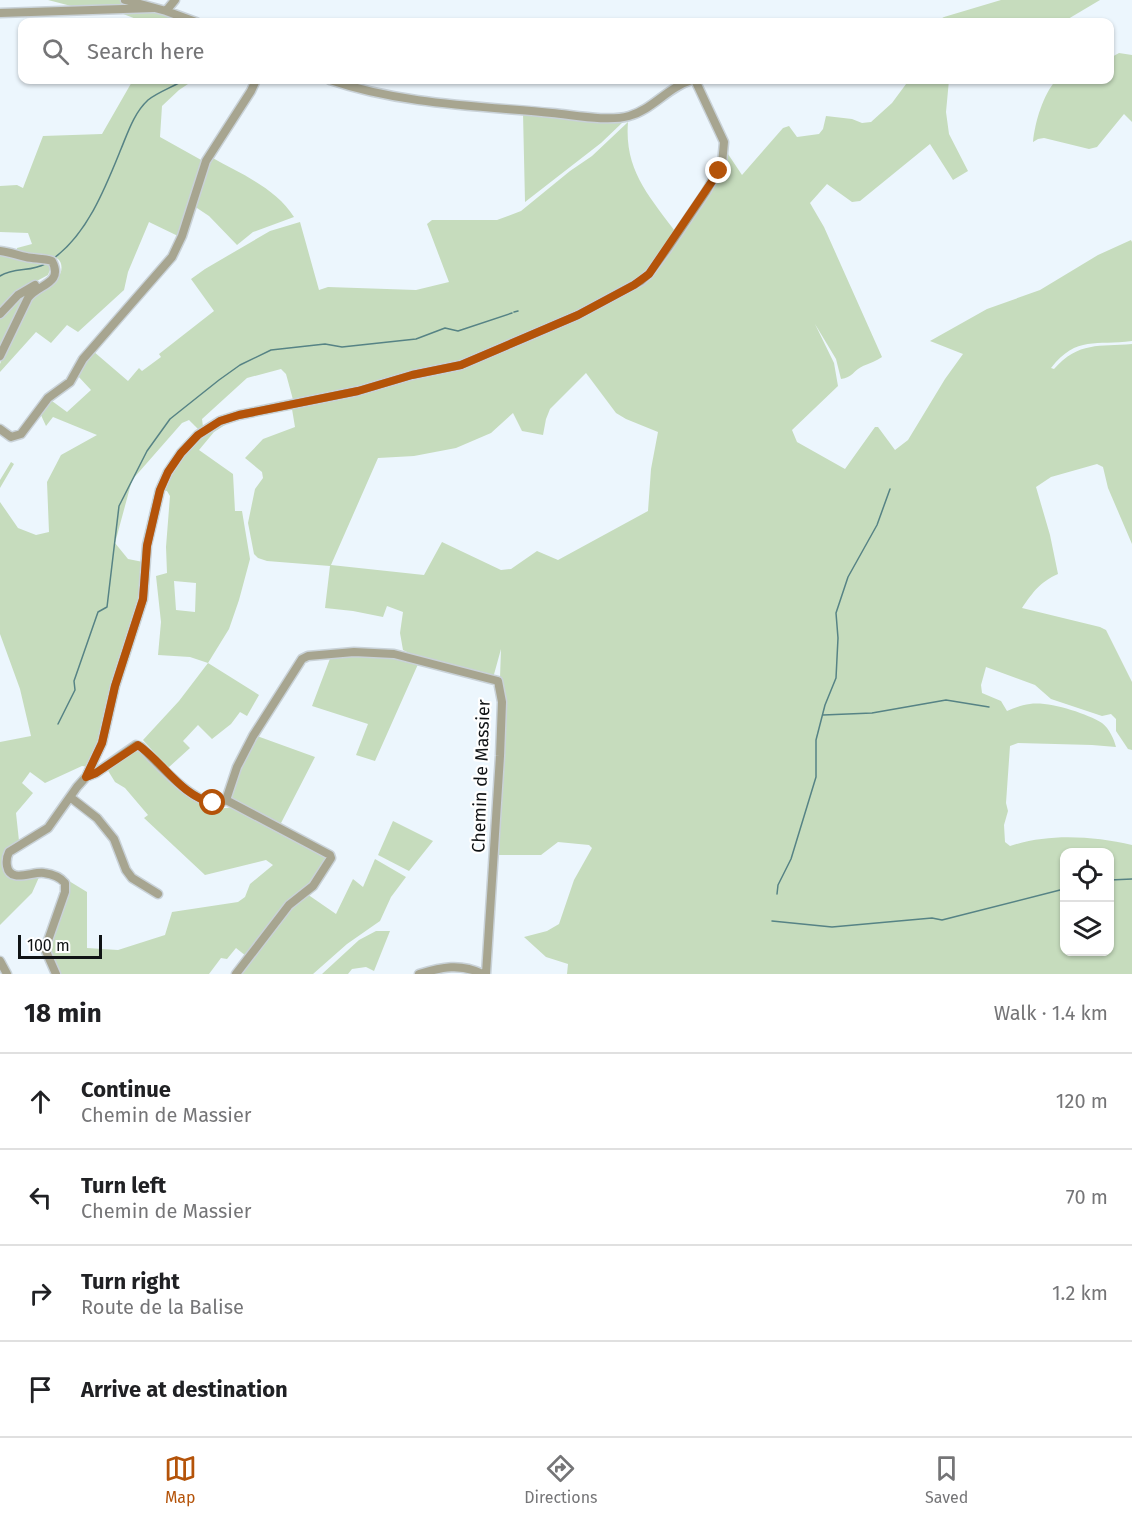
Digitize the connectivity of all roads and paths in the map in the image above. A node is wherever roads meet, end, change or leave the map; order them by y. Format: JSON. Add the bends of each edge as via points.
{"nodes":[{"id":1,"x":125,"y":0,"type":"edge"},
{"id":2,"x":175,"y":0,"type":"edge"},
{"id":3,"x":154,"y":8,"type":"junction"},
{"id":4,"x":166,"y":11,"type":"junction"},
{"id":5,"x":0,"y":13,"type":"edge"},
{"id":6,"x":185,"y":18,"type":"edge"},
{"id":7,"x":254,"y":84,"type":"edge"},
{"id":8,"x":346,"y":84,"type":"edge"},
{"id":9,"x":682,"y":84,"type":"edge"},
{"id":10,"x":696,"y":84,"type":"edge"},
{"id":11,"x":0,"y":251,"type":"edge"},
{"id":12,"x":53,"y":275,"type":"junction"},
{"id":13,"x":0,"y":315,"type":"edge"},
{"id":14,"x":0,"y":356,"type":"edge"},
{"id":15,"x":0,"y":429,"type":"edge"},
{"id":16,"x":86,"y":777,"type":"junction"},
{"id":17,"x":70,"y":797,"type":"junction"},
{"id":18,"x":226,"y":800,"type":"junction"},
{"id":19,"x":158,"y":894,"type":"dead end"},
{"id":20,"x":0,"y":961,"type":"edge"},
{"id":21,"x":7,"y":974,"type":"edge"},
{"id":22,"x":56,"y":974,"type":"edge"},
{"id":23,"x":236,"y":974,"type":"edge"},
{"id":24,"x":419,"y":974,"type":"edge"},
{"id":25,"x":484,"y":974,"type":"edge"}],
"edges":[{"from":1,"to":3,"type":"street"},
{"from":2,"to":4,"type":"street"},
{"from":3,"to":4,"type":"street"},
{"from":3,"to":5,"type":"street"},
{"from":4,"to":6,"type":"street"},
{"from":7,"to":15,"type":"street","via":[[206,160],[182,236],[165,267],[83,359],[70,382],[48,398],[21,434],[11,436]]},
{"from":8,"to":9,"type":"street","via":[[444,102],[618,117],[633,115]]},
{"from":10,"to":16,"type":"street","via":[[724,142],[724,157],[689,218],[641,280],[578,315],[461,365],[220,421],[198,435],[181,453],[163,483],[154,509],[143,599],[115,686],[102,743]]},
{"from":11,"to":12,"type":"street","via":[[49,260],[54,266]]},
{"from":12,"to":13,"type":"street","via":[[22,292]]},
{"from":12,"to":14,"type":"street","via":[[51,282],[28,298]]},
{"from":16,"to":17,"type":"street"},
{"from":16,"to":18,"type":"street","via":[[138,745],[197,798],[219,804]]},
{"from":17,"to":19,"type":"street","via":[[97,818],[114,839],[132,878]]},
{"from":17,"to":22,"type":"street","via":[[48,828],[12,850],[6,859],[12,875],[46,873],[65,883],[63,900],[45,949]]},
{"from":18,"to":23,"type":"street","via":[[312,844],[331,858],[313,886],[289,905]]},
{"from":18,"to":25,"type":"street","name":"Chemin de Massier","via":[[237,766],[253,736],[287,680],[308,656],[394,654],[498,681],[502,702],[500,756]]},
{"from":20,"to":21,"type":"street"},
{"from":24,"to":25,"type":"street","via":[[456,966]]}]}
